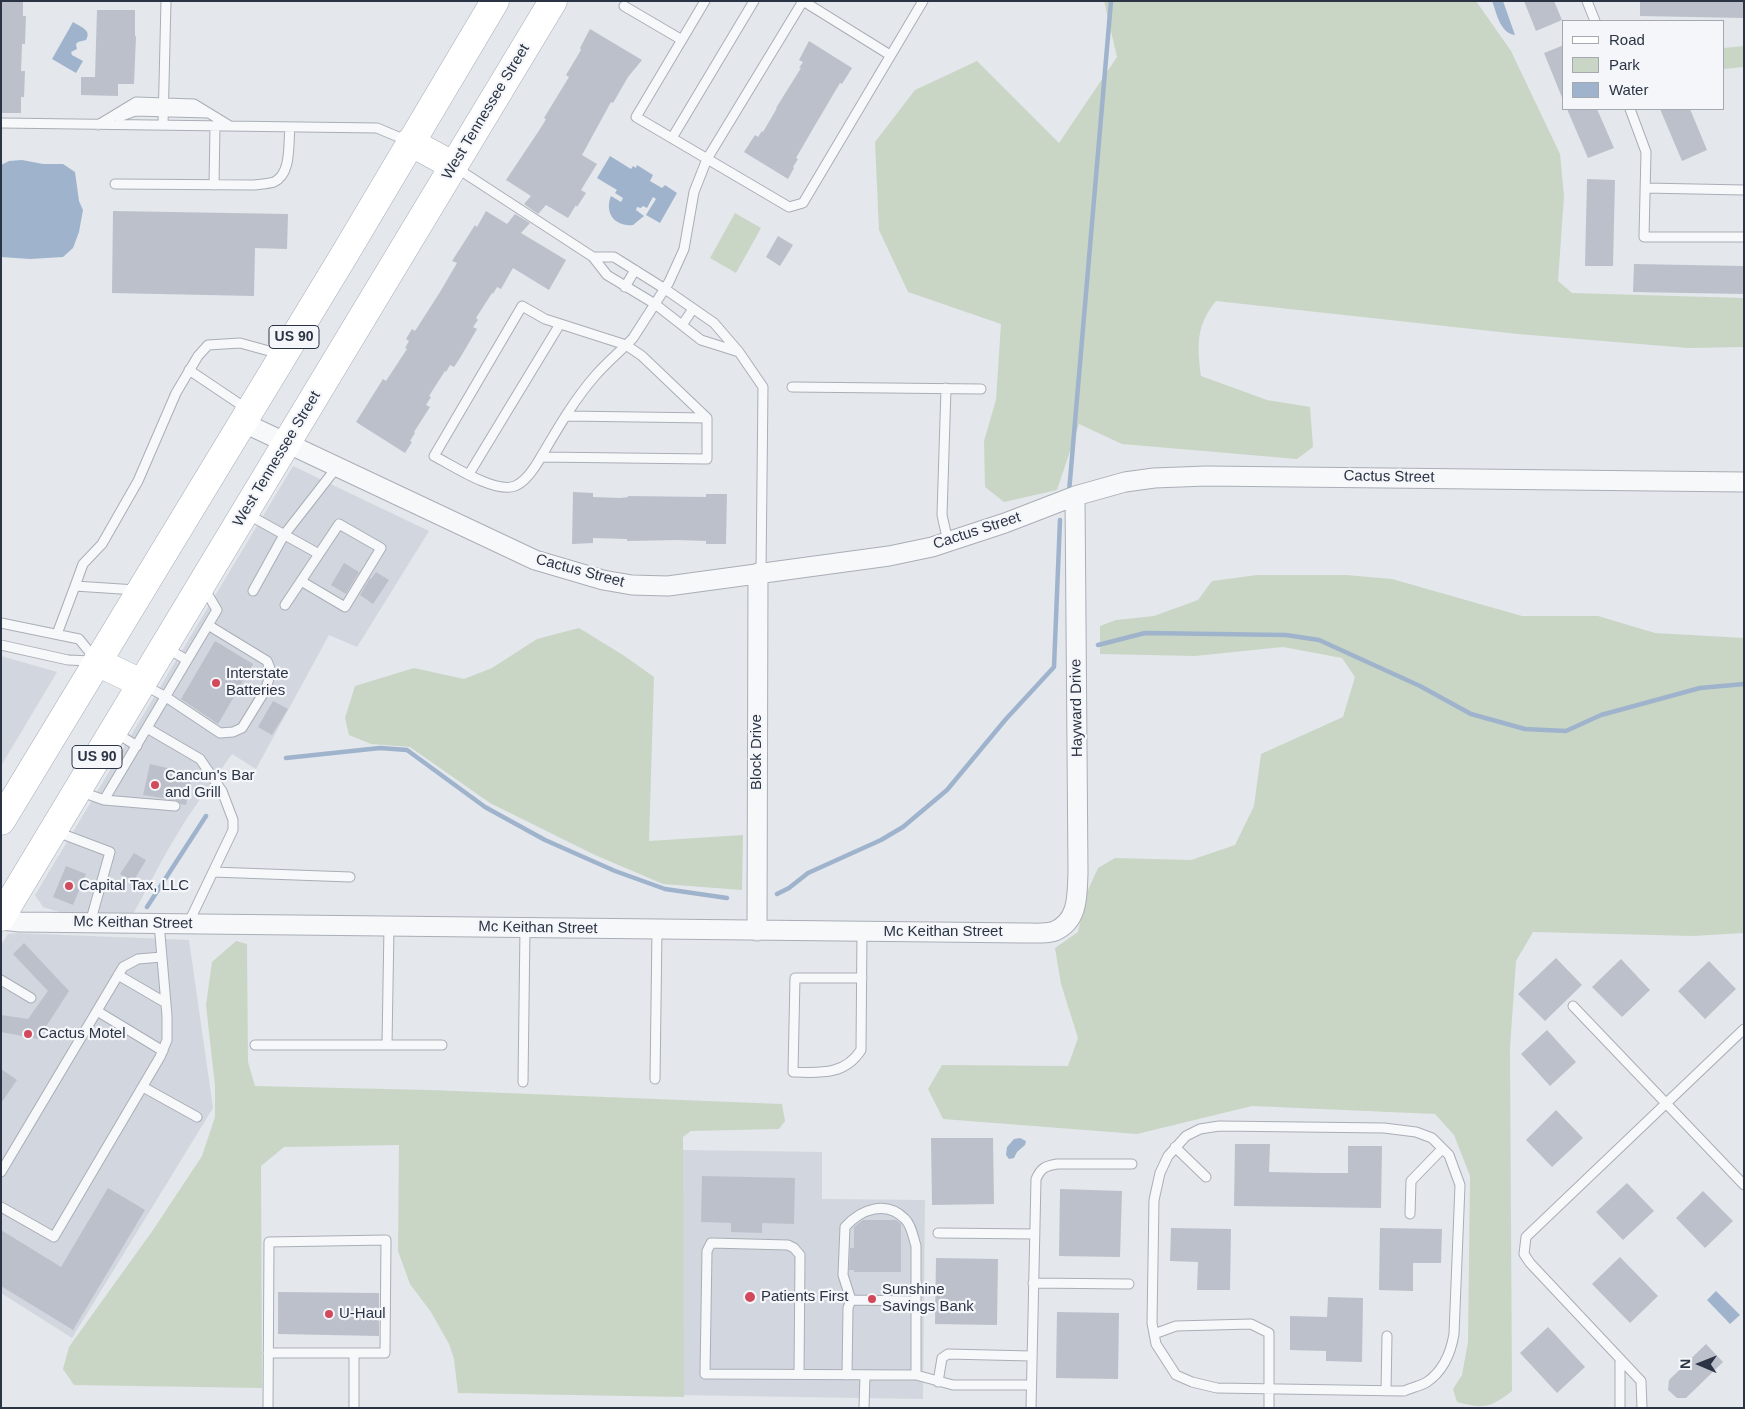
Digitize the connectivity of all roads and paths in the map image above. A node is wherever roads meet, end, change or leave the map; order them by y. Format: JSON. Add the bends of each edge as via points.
{"nodes":[{"id":1,"x":166,"y":1,"type":"edge"},
{"id":2,"x":495,"y":1,"type":"edge"},
{"id":3,"x":553,"y":1,"type":"edge"},
{"id":4,"x":705,"y":1,"type":"edge"},
{"id":5,"x":754,"y":1,"type":"edge"},
{"id":6,"x":803,"y":1,"type":"edge"},
{"id":7,"x":923,"y":1,"type":"edge"},
{"id":8,"x":1587,"y":1,"type":"edge"},
{"id":9,"x":624,"y":6,"type":"dead end"},
{"id":10,"x":1595,"y":20,"type":"edge"},
{"id":11,"x":682,"y":40,"type":"junction"},
{"id":12,"x":890,"y":56,"type":"junction"},
{"id":13,"x":163,"y":108,"type":"junction"},
{"id":14,"x":1630,"y":110,"type":"edge"},
{"id":15,"x":1,"y":123,"type":"edge"},
{"id":16,"x":98,"y":124,"type":"junction"},
{"id":17,"x":163,"y":125,"type":"junction"},
{"id":18,"x":215,"y":126,"type":"junction"},
{"id":19,"x":230,"y":126,"type":"junction"},
{"id":20,"x":290,"y":127,"type":"junction"},
{"id":21,"x":672,"y":138,"type":"junction"},
{"id":22,"x":410,"y":142,"type":"junction"},
{"id":23,"x":707,"y":159,"type":"junction"},
{"id":24,"x":454,"y":166,"type":"junction"},
{"id":25,"x":115,"y":184,"type":"dead end"},
{"id":26,"x":214,"y":185,"type":"junction"},
{"id":27,"x":1645,"y":188,"type":"junction"},
{"id":28,"x":1744,"y":190,"type":"edge"},
{"id":29,"x":1744,"y":237,"type":"edge"},
{"id":30,"x":593,"y":257,"type":"junction"},
{"id":31,"x":634,"y":270,"type":"junction"},
{"id":32,"x":625,"y":286,"type":"junction"},
{"id":33,"x":665,"y":288,"type":"junction"},
{"id":34,"x":655,"y":304,"type":"junction"},
{"id":35,"x":694,"y":309,"type":"junction"},
{"id":36,"x":560,"y":324,"type":"junction"},
{"id":37,"x":682,"y":325,"type":"junction"},
{"id":38,"x":626,"y":345,"type":"junction"},
{"id":39,"x":739,"y":352,"type":"junction"},
{"id":40,"x":283,"y":355,"type":"junction"},
{"id":41,"x":190,"y":370,"type":"junction"},
{"id":42,"x":792,"y":387,"type":"dead end"},
{"id":43,"x":946,"y":388,"type":"junction"},
{"id":44,"x":981,"y":389,"type":"dead end"},
{"id":45,"x":246,"y":416,"type":"junction"},
{"id":46,"x":566,"y":416,"type":"junction"},
{"id":47,"x":707,"y":418,"type":"junction"},
{"id":48,"x":287,"y":443,"type":"junction"},
{"id":49,"x":541,"y":457,"type":"junction"},
{"id":50,"x":338,"y":467,"type":"junction"},
{"id":51,"x":469,"y":474,"type":"junction"},
{"id":52,"x":1744,"y":482,"type":"edge"},
{"id":53,"x":1075,"y":496,"type":"junction"},
{"id":54,"x":245,"y":513,"type":"junction"},
{"id":55,"x":284,"y":535,"type":"junction"},
{"id":56,"x":948,"y":543,"type":"junction"},
{"id":57,"x":320,"y":554,"type":"junction"},
{"id":58,"x":759,"y":572,"type":"junction"},
{"id":59,"x":301,"y":581,"type":"junction"},
{"id":60,"x":201,"y":584,"type":"junction"},
{"id":61,"x":74,"y":586,"type":"junction"},
{"id":62,"x":140,"y":590,"type":"junction"},
{"id":63,"x":253,"y":591,"type":"dead end"},
{"id":64,"x":285,"y":605,"type":"dead end"},
{"id":65,"x":1,"y":623,"type":"edge"},
{"id":66,"x":208,"y":625,"type":"junction"},
{"id":67,"x":57,"y":634,"type":"junction"},
{"id":68,"x":1,"y":645,"type":"edge"},
{"id":69,"x":163,"y":646,"type":"junction"},
{"id":70,"x":188,"y":660,"type":"junction"},
{"id":71,"x":97,"y":662,"type":"junction"},
{"id":72,"x":141,"y":683,"type":"junction"},
{"id":73,"x":166,"y":697,"type":"junction"},
{"id":74,"x":147,"y":728,"type":"junction"},
{"id":75,"x":112,"y":731,"type":"junction"},
{"id":76,"x":137,"y":746,"type":"junction"},
{"id":77,"x":77,"y":790,"type":"junction"},
{"id":78,"x":104,"y":800,"type":"junction"},
{"id":79,"x":175,"y":806,"type":"dead end"},
{"id":80,"x":1,"y":821,"type":"edge"},
{"id":81,"x":52,"y":831,"type":"junction"},
{"id":82,"x":213,"y":872,"type":"junction"},
{"id":83,"x":350,"y":877,"type":"dead end"},
{"id":84,"x":1,"y":918,"type":"edge"},
{"id":85,"x":1071,"y":919,"type":"joint"},
{"id":86,"x":90,"y":923,"type":"junction"},
{"id":87,"x":159,"y":924,"type":"junction"},
{"id":88,"x":188,"y":924,"type":"junction"},
{"id":89,"x":389,"y":926,"type":"junction"},
{"id":90,"x":525,"y":928,"type":"junction"},
{"id":91,"x":657,"y":930,"type":"junction"},
{"id":92,"x":757,"y":931,"type":"junction"},
{"id":93,"x":862,"y":932,"type":"junction"},
{"id":94,"x":162,"y":957,"type":"junction"},
{"id":95,"x":118,"y":975,"type":"junction"},
{"id":96,"x":862,"y":978,"type":"junction"},
{"id":97,"x":1,"y":980,"type":"edge"},
{"id":98,"x":31,"y":998,"type":"dead end"},
{"id":99,"x":166,"y":1003,"type":"junction"},
{"id":100,"x":1573,"y":1006,"type":"dead end"},
{"id":101,"x":97,"y":1011,"type":"junction"},
{"id":102,"x":1744,"y":1029,"type":"edge"},
{"id":103,"x":255,"y":1045,"type":"dead end"},
{"id":104,"x":387,"y":1045,"type":"junction"},
{"id":105,"x":442,"y":1045,"type":"dead end"},
{"id":106,"x":163,"y":1051,"type":"junction"},
{"id":107,"x":655,"y":1078,"type":"dead end"},
{"id":108,"x":523,"y":1082,"type":"dead end"},
{"id":109,"x":143,"y":1087,"type":"junction"},
{"id":110,"x":1666,"y":1104,"type":"junction"},
{"id":111,"x":197,"y":1117,"type":"dead end"},
{"id":112,"x":1175,"y":1147,"type":"junction"},
{"id":113,"x":1442,"y":1149,"type":"junction"},
{"id":114,"x":1132,"y":1164,"type":"dead end"},
{"id":115,"x":1,"y":1172,"type":"edge"},
{"id":116,"x":1206,"y":1177,"type":"dead end"},
{"id":117,"x":1744,"y":1184,"type":"edge"},
{"id":118,"x":1,"y":1207,"type":"edge"},
{"id":119,"x":1410,"y":1214,"type":"dead end"},
{"id":120,"x":938,"y":1233,"type":"dead end"},
{"id":121,"x":1034,"y":1234,"type":"junction"},
{"id":122,"x":1033,"y":1284,"type":"junction"},
{"id":123,"x":1129,"y":1284,"type":"dead end"},
{"id":124,"x":850,"y":1300,"type":"junction"},
{"id":125,"x":916,"y":1301,"type":"junction"},
{"id":126,"x":1154,"y":1334,"type":"junction"},
{"id":127,"x":1387,"y":1336,"type":"dead end"},
{"id":128,"x":268,"y":1353,"type":"junction"},
{"id":129,"x":354,"y":1353,"type":"junction"},
{"id":130,"x":1032,"y":1356,"type":"junction"},
{"id":131,"x":1620,"y":1359,"type":"junction"},
{"id":132,"x":799,"y":1374,"type":"junction"},
{"id":133,"x":847,"y":1375,"type":"junction"},
{"id":134,"x":865,"y":1375,"type":"junction"},
{"id":135,"x":916,"y":1376,"type":"junction"},
{"id":136,"x":938,"y":1382,"type":"junction"},
{"id":137,"x":1031,"y":1385,"type":"junction"},
{"id":138,"x":1269,"y":1389,"type":"junction"},
{"id":139,"x":1386,"y":1391,"type":"junction"},
{"id":140,"x":268,"y":1408,"type":"edge"},
{"id":141,"x":354,"y":1408,"type":"edge"},
{"id":142,"x":864,"y":1408,"type":"edge"},
{"id":143,"x":1031,"y":1408,"type":"edge"},
{"id":144,"x":1269,"y":1408,"type":"edge"},
{"id":145,"x":1620,"y":1408,"type":"edge"},
{"id":146,"x":1642,"y":1408,"type":"edge"}],
"edges":[{"from":1,"to":13,"type":"lane"},
{"from":2,"to":22,"type":"main road","number":"US 90"},
{"from":3,"to":24,"type":"main road","name":"West Tennessee Street","number":"US 90"},
{"from":4,"to":11,"type":"lane"},
{"from":5,"to":21,"type":"lane"},
{"from":6,"to":12,"type":"lane"},
{"from":6,"to":23,"type":"lane"},
{"from":7,"to":12,"type":"lane"},
{"from":8,"to":10,"type":"lane"},
{"from":9,"to":11,"type":"lane"},
{"from":11,"to":21,"type":"lane","via":[[636,117]]},
{"from":12,"to":23,"type":"lane","via":[[803,203],[789,207]]},
{"from":13,"to":16,"type":"lane","via":[[136,102]]},
{"from":13,"to":17,"type":"lane"},
{"from":13,"to":19,"type":"lane","via":[[194,104]]},
{"from":14,"to":27,"type":"lane","via":[[1646,152]]},
{"from":15,"to":16,"type":"lane"},
{"from":16,"to":17,"type":"lane"},
{"from":17,"to":18,"type":"lane"},
{"from":18,"to":19,"type":"lane"},
{"from":18,"to":26,"type":"lane"},
{"from":19,"to":20,"type":"lane"},
{"from":20,"to":22,"type":"lane","via":[[377,128]]},
{"from":20,"to":26,"type":"lane","via":[[283,176],[254,185]]},
{"from":21,"to":23,"type":"lane"},
{"from":22,"to":24,"type":"main road"},
{"from":22,"to":40,"type":"main road","number":"US 90"},
{"from":23,"to":33,"type":"lane","via":[[694,192],[684,249]]},
{"from":24,"to":30,"type":"lane"},
{"from":24,"to":48,"type":"main road","name":"West Tennessee Street","number":"US 90"},
{"from":25,"to":26,"type":"lane"},
{"from":27,"to":28,"type":"lane"},
{"from":27,"to":29,"type":"lane","via":[[1644,237]]},
{"from":30,"to":31,"type":"lane","via":[[614,257]]},
{"from":30,"to":32,"type":"lane","via":[[606,276]]},
{"from":31,"to":32,"type":"lane"},
{"from":31,"to":33,"type":"lane"},
{"from":32,"to":34,"type":"lane"},
{"from":33,"to":34,"type":"lane"},
{"from":33,"to":35,"type":"lane"},
{"from":34,"to":37,"type":"lane"},
{"from":34,"to":38,"type":"lane"},
{"from":35,"to":37,"type":"lane"},
{"from":35,"to":39,"type":"lane","via":[[714,324]]},
{"from":36,"to":38,"type":"lane"},
{"from":36,"to":51,"type":"lane"},
{"from":36,"to":51,"type":"lane","via":[[522,306],[434,456]]},
{"from":37,"to":39,"type":"lane","via":[[701,340]]},
{"from":38,"to":46,"type":"lane","via":[[596,375]]},
{"from":38,"to":47,"type":"lane","via":[[642,356]]},
{"from":39,"to":58,"type":"lane","via":[[763,387]]},
{"from":40,"to":41,"type":"lane","via":[[240,343],[208,345]]},
{"from":40,"to":45,"type":"main road","number":"US 90"},
{"from":41,"to":45,"type":"lane"},
{"from":41,"to":61,"type":"lane","via":[[176,393],[138,481],[102,544],[83,564]]},
{"from":42,"to":43,"type":"lane"},
{"from":43,"to":44,"type":"lane"},
{"from":43,"to":56,"type":"lane","via":[[942,515]]},
{"from":45,"to":48,"type":"street","name":"Cactus Street"},
{"from":45,"to":62,"type":"main road","number":"US 90"},
{"from":46,"to":47,"type":"lane"},
{"from":46,"to":49,"type":"lane"},
{"from":47,"to":49,"type":"lane","via":[[707,460]]},
{"from":48,"to":50,"type":"street","name":"Cactus Street"},
{"from":48,"to":54,"type":"main road","name":"West Tennessee Street","number":"US 90"},
{"from":49,"to":51,"type":"lane","via":[[526,478],[514,486],[489,484]]},
{"from":50,"to":55,"type":"lane"},
{"from":50,"to":58,"type":"street","name":"Cactus Street","via":[[534,560],[604,580],[668,586]]},
{"from":52,"to":53,"type":"street","name":"Cactus Street","via":[[1206,476],[1125,482]]},
{"from":53,"to":56,"type":"street","name":"Cactus Street"},
{"from":53,"to":85,"type":"street","name":"Hayward Drive","via":[[1078,873],[1077,904]]},
{"from":54,"to":55,"type":"lane"},
{"from":54,"to":60,"type":"main road","name":"West Tennessee Street","number":"US 90"},
{"from":55,"to":57,"type":"lane"},
{"from":55,"to":63,"type":"lane"},
{"from":56,"to":58,"type":"street","name":"Cactus Street","via":[[889,556]]},
{"from":57,"to":59,"type":"lane"},
{"from":57,"to":59,"type":"lane","via":[[339,524],[381,548],[345,607]]},
{"from":58,"to":92,"type":"street","name":"Block Drive"},
{"from":59,"to":64,"type":"lane"},
{"from":60,"to":66,"type":"lane","via":[[217,610]]},
{"from":60,"to":69,"type":"main road","name":"West Tennessee Street","number":"US 90"},
{"from":61,"to":62,"type":"lane"},
{"from":61,"to":67,"type":"lane"},
{"from":62,"to":71,"type":"main road","number":"US 90"},
{"from":65,"to":67,"type":"lane"},
{"from":66,"to":70,"type":"lane"},
{"from":66,"to":73,"type":"lane","via":[[267,661],[271,671],[266,689],[242,728],[233,732],[220,733]]},
{"from":67,"to":71,"type":"lane","via":[[79,639]]},
{"from":68,"to":71,"type":"lane","via":[[68,660]]},
{"from":69,"to":70,"type":"lane"},
{"from":69,"to":72,"type":"main road","name":"West Tennessee Street","number":"US 90"},
{"from":70,"to":73,"type":"lane"},
{"from":71,"to":72,"type":"main road"},
{"from":71,"to":80,"type":"main road","number":"US 90"},
{"from":72,"to":73,"type":"lane"},
{"from":72,"to":75,"type":"main road","name":"West Tennessee Street","number":"US 90"},
{"from":73,"to":74,"type":"lane"},
{"from":74,"to":76,"type":"lane"},
{"from":74,"to":82,"type":"lane","via":[[200,759],[222,791],[233,820],[233,830]]},
{"from":75,"to":76,"type":"lane"},
{"from":75,"to":77,"type":"main road","name":"West Tennessee Street","number":"US 90"},
{"from":76,"to":78,"type":"lane"},
{"from":77,"to":78,"type":"lane"},
{"from":77,"to":81,"type":"main road","name":"West Tennessee Street","number":"US 90"},
{"from":78,"to":79,"type":"lane"},
{"from":81,"to":84,"type":"main road","name":"West Tennessee Street","number":"US 90"},
{"from":81,"to":86,"type":"lane","via":[[110,852]]},
{"from":82,"to":83,"type":"lane"},
{"from":82,"to":88,"type":"lane"},
{"from":84,"to":86,"type":"street","name":"Mc Keithan Street"},
{"from":85,"to":93,"type":"street","name":"Mc Keithan Street","via":[[1055,931],[1047,932]]},
{"from":86,"to":87,"type":"street","name":"Mc Keithan Street"},
{"from":87,"to":88,"type":"street","name":"Mc Keithan Street"},
{"from":87,"to":94,"type":"lane"},
{"from":88,"to":89,"type":"street","name":"Mc Keithan Street"},
{"from":89,"to":90,"type":"street","name":"Mc Keithan Street"},
{"from":89,"to":104,"type":"lane"},
{"from":90,"to":91,"type":"street","name":"Mc Keithan Street"},
{"from":90,"to":108,"type":"lane"},
{"from":91,"to":92,"type":"street","name":"Mc Keithan Street"},
{"from":91,"to":107,"type":"lane"},
{"from":92,"to":93,"type":"street","name":"Mc Keithan Street"},
{"from":93,"to":96,"type":"lane"},
{"from":94,"to":95,"type":"lane","via":[[138,959],[123,967]]},
{"from":94,"to":99,"type":"lane"},
{"from":95,"to":99,"type":"lane"},
{"from":95,"to":101,"type":"lane"},
{"from":96,"to":96,"type":"lane","via":[[795,978],[793,1072],[826,1073],[855,1059],[861,1050]]},
{"from":97,"to":98,"type":"lane"},
{"from":99,"to":106,"type":"lane","via":[[167,1040]]},
{"from":100,"to":110,"type":"lane"},
{"from":101,"to":106,"type":"lane"},
{"from":101,"to":115,"type":"lane"},
{"from":102,"to":110,"type":"lane"},
{"from":103,"to":104,"type":"lane"},
{"from":104,"to":105,"type":"lane"},
{"from":106,"to":109,"type":"lane"},
{"from":109,"to":111,"type":"lane"},
{"from":109,"to":118,"type":"lane","via":[[54,1237]]},
{"from":110,"to":117,"type":"lane"},
{"from":110,"to":131,"type":"lane","via":[[1526,1237],[1524,1245],[1524,1254],[1530,1263]]},
{"from":112,"to":113,"type":"lane","via":[[1200,1129],[1219,1126],[1384,1128],[1416,1132],[1432,1138]]},
{"from":112,"to":116,"type":"lane"},
{"from":112,"to":126,"type":"lane","via":[[1160,1173],[1154,1200]]},
{"from":113,"to":119,"type":"lane","via":[[1411,1181]]},
{"from":113,"to":139,"type":"lane","via":[[1449,1155],[1460,1185],[1452,1349],[1442,1367],[1427,1382],[1404,1392]]},
{"from":114,"to":121,"type":"lane","via":[[1044,1166],[1036,1179]]},
{"from":120,"to":121,"type":"lane"},
{"from":121,"to":122,"type":"lane"},
{"from":122,"to":123,"type":"lane"},
{"from":122,"to":130,"type":"lane"},
{"from":124,"to":125,"type":"lane"},
{"from":124,"to":125,"type":"lane","via":[[843,1275],[846,1226],[859,1214],[876,1209],[895,1213],[906,1220],[912,1231],[916,1246]]},
{"from":124,"to":133,"type":"lane"},
{"from":125,"to":135,"type":"lane"},
{"from":126,"to":138,"type":"lane","via":[[1156,1344],[1176,1374],[1192,1382],[1217,1388]]},
{"from":126,"to":138,"type":"lane","via":[[1176,1326],[1251,1324],[1269,1333]]},
{"from":127,"to":139,"type":"lane"},
{"from":128,"to":129,"type":"lane"},
{"from":128,"to":129,"type":"lane","via":[[269,1242],[386,1240],[386,1353]]},
{"from":128,"to":140,"type":"lane"},
{"from":129,"to":141,"type":"lane"},
{"from":130,"to":136,"type":"lane","via":[[948,1354],[942,1358]]},
{"from":130,"to":137,"type":"lane"},
{"from":131,"to":145,"type":"lane"},
{"from":131,"to":146,"type":"lane","via":[[1641,1381]]},
{"from":132,"to":132,"type":"lane","via":[[800,1255],[788,1245],[711,1243],[707,1251],[705,1374]]},
{"from":132,"to":133,"type":"lane"},
{"from":133,"to":134,"type":"lane"},
{"from":134,"to":135,"type":"lane"},
{"from":134,"to":142,"type":"lane"},
{"from":135,"to":136,"type":"lane"},
{"from":136,"to":137,"type":"lane","via":[[953,1385]]},
{"from":137,"to":143,"type":"lane"},
{"from":138,"to":139,"type":"lane"},
{"from":138,"to":144,"type":"lane"}]}
